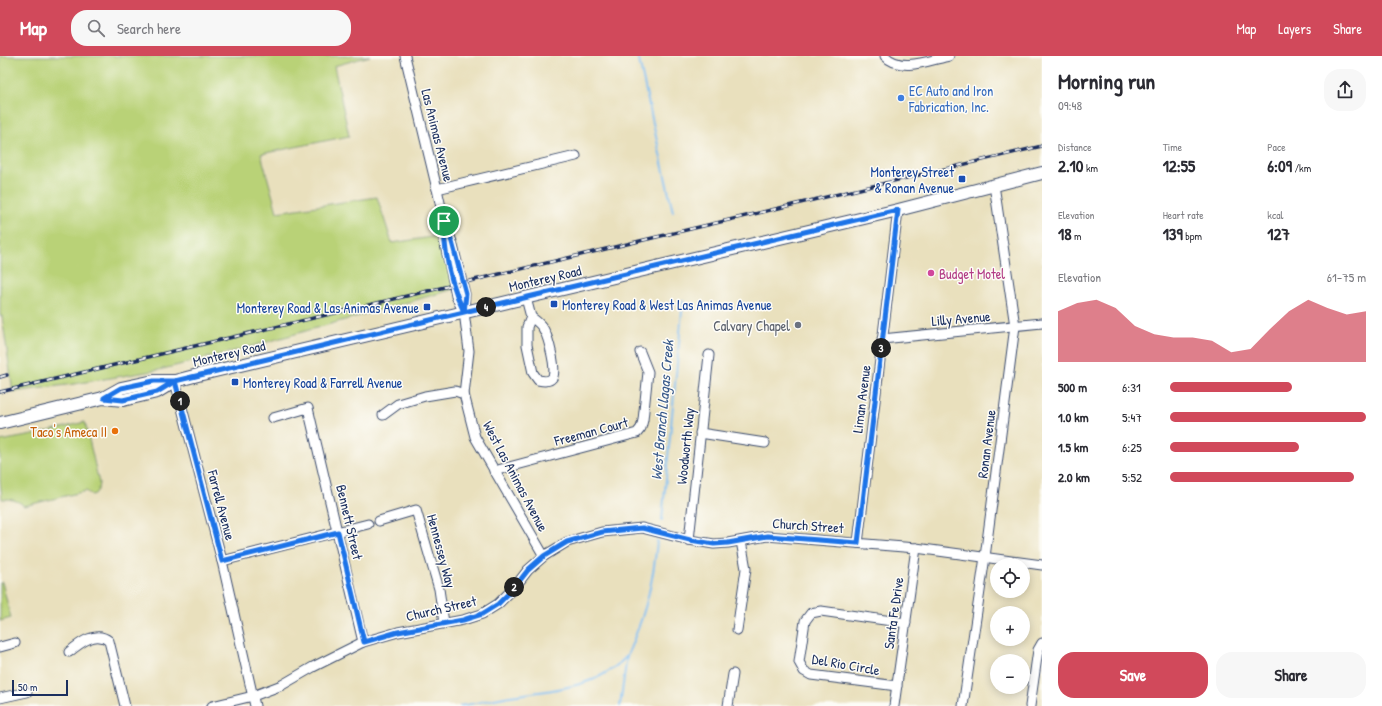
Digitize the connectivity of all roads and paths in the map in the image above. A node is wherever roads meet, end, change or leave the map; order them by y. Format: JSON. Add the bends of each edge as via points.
{"nodes":[{"id":1,"x":405,"y":56,"type":"edge"},
{"id":2,"x":885,"y":56,"type":"edge"},
{"id":3,"x":949,"y":56,"type":"edge"},
{"id":4,"x":576,"y":156,"type":"dead end"},
{"id":5,"x":1042,"y":173,"type":"edge"},
{"id":6,"x":994,"y":185,"type":"junction"},
{"id":7,"x":437,"y":189,"type":"junction"},
{"id":8,"x":898,"y":210,"type":"junction"},
{"id":9,"x":526,"y":298,"type":"junction"},
{"id":10,"x":464,"y":312,"type":"junction"},
{"id":11,"x":530,"y":317,"type":"junction"},
{"id":12,"x":1042,"y":323,"type":"edge"},
{"id":13,"x":1015,"y":326,"type":"junction"},
{"id":14,"x":882,"y":339,"type":"junction"},
{"id":15,"x":640,"y":352,"type":"dead end"},
{"id":16,"x":709,"y":355,"type":"dead end"},
{"id":17,"x":175,"y":381,"type":"junction"},
{"id":18,"x":464,"y":394,"type":"junction"},
{"id":19,"x":383,"y":416,"type":"dead end"},
{"id":20,"x":273,"y":418,"type":"dead end"},
{"id":21,"x":0,"y":422,"type":"edge"},
{"id":22,"x":700,"y":433,"type":"junction"},
{"id":23,"x":765,"y":443,"type":"dead end"},
{"id":24,"x":494,"y":471,"type":"junction"},
{"id":25,"x":379,"y":521,"type":"dead end"},
{"id":26,"x":368,"y":524,"type":"dead end"},
{"id":27,"x":338,"y":532,"type":"junction"},
{"id":28,"x":690,"y":540,"type":"junction"},
{"id":29,"x":742,"y":541,"type":"junction"},
{"id":30,"x":858,"y":543,"type":"junction"},
{"id":31,"x":916,"y":548,"type":"junction"},
{"id":32,"x":544,"y":556,"type":"junction"},
{"id":33,"x":985,"y":557,"type":"junction"},
{"id":34,"x":222,"y":561,"type":"junction"},
{"id":35,"x":1042,"y":565,"type":"edge"},
{"id":36,"x":444,"y":623,"type":"junction"},
{"id":37,"x":906,"y":623,"type":"junction"},
{"id":38,"x":737,"y":630,"type":"dead end"},
{"id":39,"x":364,"y":642,"type":"junction"},
{"id":40,"x":15,"y":643,"type":"dead end"},
{"id":41,"x":1042,"y":643,"type":"edge"},
{"id":42,"x":0,"y":647,"type":"edge"},
{"id":43,"x":69,"y":652,"type":"dead end"},
{"id":44,"x":733,"y":674,"type":"dead end"},
{"id":45,"x":897,"y":686,"type":"junction"},
{"id":46,"x":27,"y":692,"type":"dead end"},
{"id":47,"x":253,"y":696,"type":"junction"},
{"id":48,"x":0,"y":698,"type":"edge"},
{"id":49,"x":125,"y":706,"type":"edge"},
{"id":50,"x":212,"y":706,"type":"edge"},
{"id":51,"x":255,"y":706,"type":"edge"},
{"id":52,"x":728,"y":706,"type":"edge"},
{"id":53,"x":894,"y":706,"type":"edge"},
{"id":54,"x":963,"y":706,"type":"edge"},
{"id":55,"x":1030,"y":706,"type":"edge"}],
"edges":[{"from":1,"to":7,"type":"street","name":"Las Animas Avenue"},
{"from":2,"to":3,"type":"street","via":[[899,65],[911,65]]},
{"from":4,"to":7,"type":"street"},
{"from":5,"to":6,"type":"main road","name":"Monterey Road"},
{"from":6,"to":8,"type":"main road","name":"Monterey Road"},
{"from":6,"to":13,"type":"street","name":"Ronan Avenue"},
{"from":7,"to":10,"type":"street","name":"Las Animas Avenue","via":[[466,294]]},
{"from":8,"to":9,"type":"main road","name":"Monterey Road"},
{"from":8,"to":14,"type":"street","name":"Liman Avenue"},
{"from":9,"to":10,"type":"main road","name":"Monterey Road"},
{"from":9,"to":11,"type":"street"},
{"from":10,"to":17,"type":"main road","name":"Monterey Road"},
{"from":10,"to":18,"type":"street","name":"West Las Animas Avenue","via":[[470,351]]},
{"from":11,"to":11,"type":"street","via":[[527,326],[527,345],[533,373],[538,380],[544,381],[554,376],[554,364],[544,329]]},
{"from":12,"to":13,"type":"street","name":"Lilly Avenue"},
{"from":13,"to":14,"type":"street","name":"Lilly Avenue"},
{"from":13,"to":33,"type":"street","name":"Ronan Avenue"},
{"from":14,"to":30,"type":"street","name":"Liman Avenue"},
{"from":15,"to":24,"type":"street","name":"Freeman Court","via":[[648,372],[643,420],[637,433]]},
{"from":16,"to":22,"type":"street","name":"Woodworth Way"},
{"from":17,"to":21,"type":"main road","name":"Monterey Road","via":[[154,381],[121,388],[104,398]]},
{"from":17,"to":34,"type":"street","name":"Farrell Avenue"},
{"from":18,"to":19,"type":"street","via":[[455,391],[425,396],[398,404]]},
{"from":18,"to":24,"type":"street","name":"West Las Animas Avenue","via":[[475,436]]},
{"from":20,"to":27,"type":"street","name":"Bennett Street","via":[[308,408]]},
{"from":22,"to":23,"type":"street"},
{"from":22,"to":28,"type":"street","name":"Woodworth Way"},
{"from":24,"to":32,"type":"street","name":"West Las Animas Avenue"},
{"from":25,"to":36,"type":"street","name":"Hennessey Way","via":[[416,510],[439,590]]},
{"from":26,"to":27,"type":"street"},
{"from":27,"to":34,"type":"street"},
{"from":27,"to":39,"type":"street","name":"Bennett Street"},
{"from":28,"to":29,"type":"street","name":"Church Street","via":[[714,544]]},
{"from":28,"to":32,"type":"street","name":"Church Street","via":[[642,528],[602,532],[567,542]]},
{"from":29,"to":30,"type":"street","name":"Church Street","via":[[767,536]]},
{"from":29,"to":38,"type":"street","via":[[746,569]]},
{"from":30,"to":31,"type":"street","name":"Church Street"},
{"from":31,"to":33,"type":"street","name":"Church Street"},
{"from":31,"to":37,"type":"street","name":"Santa Fe Drive"},
{"from":32,"to":36,"type":"street","name":"Church Street","via":[[498,604],[482,614]]},
{"from":33,"to":35,"type":"street","name":"Church Street"},
{"from":33,"to":54,"type":"street","name":"Ronan Avenue"},
{"from":34,"to":47,"type":"street","name":"Farrell Avenue"},
{"from":36,"to":39,"type":"street","name":"Church Street"},
{"from":37,"to":45,"type":"street","name":"Santa Fe Drive"},
{"from":37,"to":45,"type":"street","name":"Del Rio Circle","via":[[821,611],[812,613],[805,621],[799,662],[804,671],[812,675]]},
{"from":39,"to":47,"type":"street","name":"Church Street","via":[[282,685]]},
{"from":40,"to":42,"type":"street"},
{"from":41,"to":55,"type":"street","via":[[1038,650]]},
{"from":43,"to":49,"type":"street","via":[[85,640],[99,637],[110,641]]},
{"from":44,"to":52,"type":"street"},
{"from":45,"to":53,"type":"street","name":"Santa Fe Drive"},
{"from":46,"to":48,"type":"street"},
{"from":47,"to":50,"type":"street","name":"Church Street"},
{"from":47,"to":51,"type":"street","name":"Farrell Avenue"}]}
